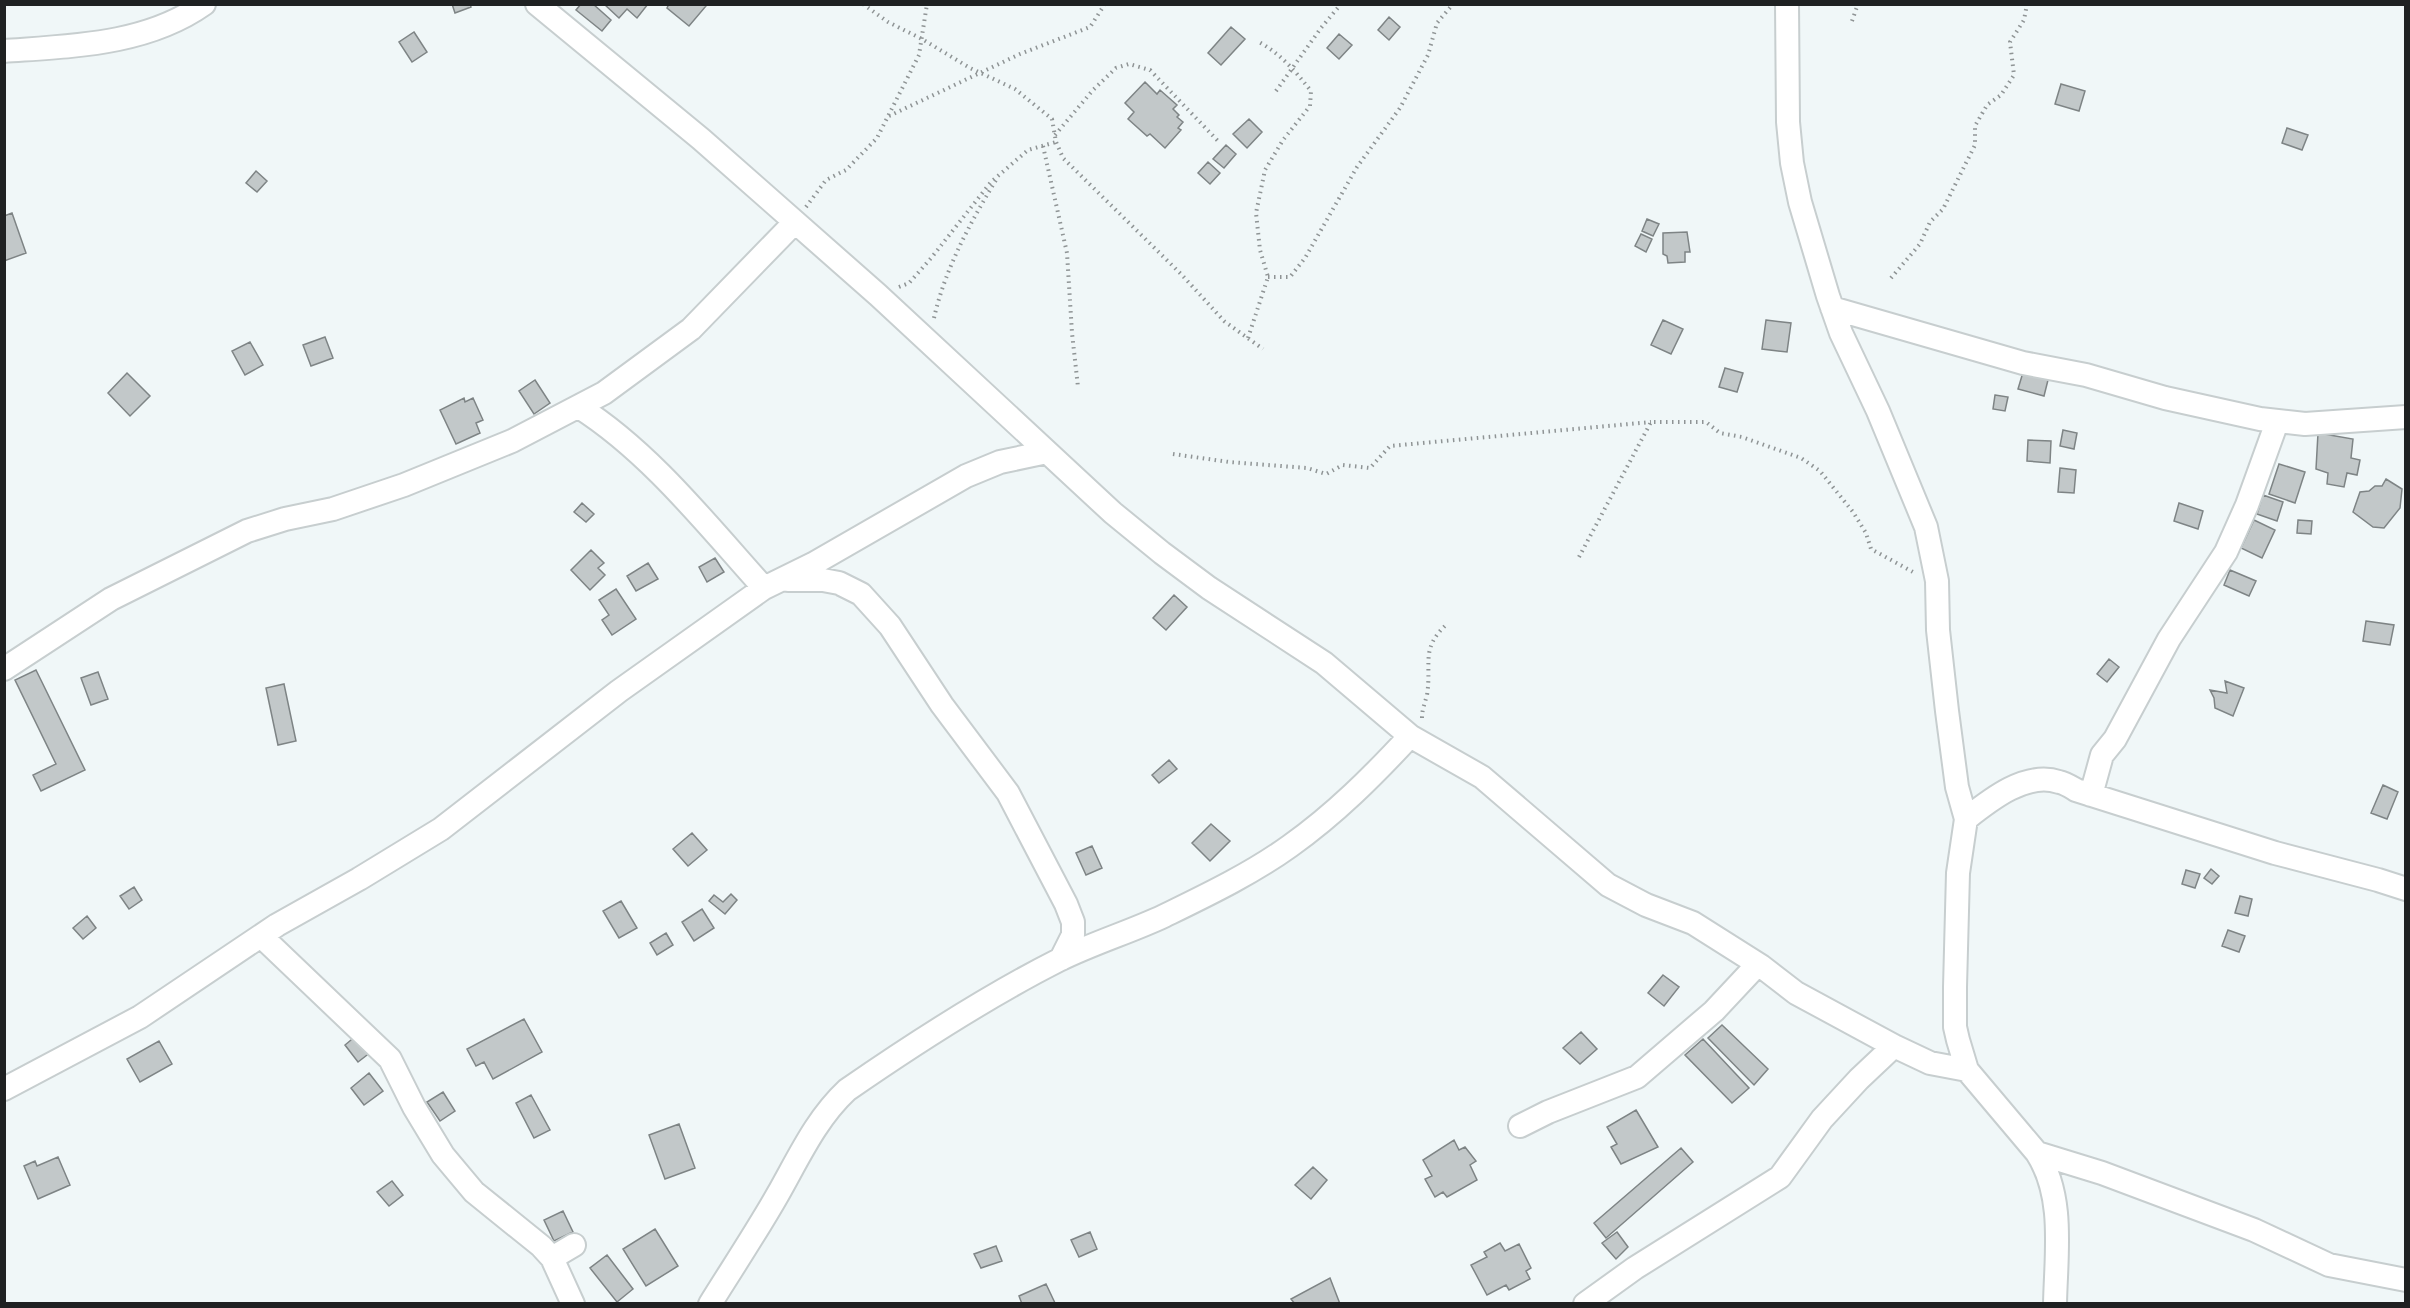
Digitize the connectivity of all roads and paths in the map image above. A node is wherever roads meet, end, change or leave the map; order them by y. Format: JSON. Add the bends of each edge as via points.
{"nodes":[{"id":1,"x":204,"y":4,"type":"edge"},
{"id":2,"x":537,"y":4,"type":"edge"},
{"id":3,"x":863,"y":4,"type":"edge"},
{"id":4,"x":927,"y":4,"type":"edge"},
{"id":5,"x":1105,"y":4,"type":"edge"},
{"id":6,"x":1341,"y":4,"type":"edge"},
{"id":7,"x":1453,"y":4,"type":"edge"},
{"id":8,"x":1787,"y":4,"type":"edge"},
{"id":9,"x":1858,"y":4,"type":"edge"},
{"id":10,"x":2027,"y":4,"type":"edge"},
{"id":11,"x":1852,"y":21,"type":"dead end"},
{"id":12,"x":922,"y":39,"type":"junction"},
{"id":13,"x":1258,"y":42,"type":"dead end"},
{"id":14,"x":4,"y":51,"type":"edge"},
{"id":15,"x":1293,"y":68,"type":"junction"},
{"id":16,"x":979,"y":73,"type":"junction"},
{"id":17,"x":1276,"y":91,"type":"dead end"},
{"id":18,"x":889,"y":117,"type":"junction"},
{"id":19,"x":1055,"y":135,"type":"junction"},
{"id":20,"x":1218,"y":141,"type":"dead end"},
{"id":21,"x":1056,"y":142,"type":"junction"},
{"id":22,"x":1042,"y":146,"type":"junction"},
{"id":23,"x":999,"y":175,"type":"junction"},
{"id":24,"x":795,"y":222,"type":"junction"},
{"id":25,"x":1268,"y":277,"type":"junction"},
{"id":26,"x":1891,"y":278,"type":"dead end"},
{"id":27,"x":878,"y":295,"type":"junction"},
{"id":28,"x":1832,"y":308,"type":"junction"},
{"id":29,"x":1248,"y":338,"type":"junction"},
{"id":30,"x":929,"y":342,"type":"junction"},
{"id":31,"x":1263,"y":349,"type":"dead end"},
{"id":32,"x":1078,"y":387,"type":"dead end"},
{"id":33,"x":579,"y":406,"type":"junction"},
{"id":34,"x":2406,"y":417,"type":"edge"},
{"id":35,"x":1651,"y":422,"type":"junction"},
{"id":36,"x":2277,"y":422,"type":"junction"},
{"id":37,"x":1047,"y":452,"type":"junction"},
{"id":38,"x":1173,"y":454,"type":"dead end"},
{"id":39,"x":1579,"y":557,"type":"dead end"},
{"id":40,"x":1937,"y":581,"type":"junction"},
{"id":41,"x":772,"y":584,"type":"junction"},
{"id":42,"x":1446,"y":625,"type":"dead end"},
{"id":43,"x":4,"y":669,"type":"edge"},
{"id":44,"x":1410,"y":736,"type":"junction"},
{"id":45,"x":2091,"y":795,"type":"junction"},
{"id":46,"x":1966,"y":819,"type":"junction"},
{"id":47,"x":2406,"y":889,"type":"edge"},
{"id":48,"x":261,"y":936,"type":"junction"},
{"id":49,"x":1061,"y":959,"type":"junction"},
{"id":50,"x":1758,"y":964,"type":"junction"},
{"id":51,"x":1955,"y":1027,"type":"junction"},
{"id":52,"x":1894,"y":1046,"type":"junction"},
{"id":53,"x":1930,"y":1063,"type":"junction"},
{"id":54,"x":1966,"y":1070,"type":"junction"},
{"id":55,"x":4,"y":1089,"type":"edge"},
{"id":56,"x":1520,"y":1126,"type":"dead end"},
{"id":57,"x":2037,"y":1153,"type":"junction"},
{"id":58,"x":574,"y":1245,"type":"dead end"},
{"id":59,"x":552,"y":1258,"type":"junction"},
{"id":60,"x":2406,"y":1280,"type":"edge"},
{"id":61,"x":573,"y":1304,"type":"edge"},
{"id":62,"x":710,"y":1304,"type":"edge"},
{"id":63,"x":1585,"y":1304,"type":"edge"},
{"id":64,"x":2055,"y":1304,"type":"edge"}],
"edges":[{"from":1,"to":14,"type":"street","via":[[168,26],[138,35],[85,45]]},
{"from":2,"to":24,"type":"street","via":[[701,138]]},
{"from":3,"to":12,"type":"path"},
{"from":4,"to":12,"type":"path"},
{"from":5,"to":16,"type":"path","via":[[1090,27]]},
{"from":6,"to":15,"type":"path"},
{"from":7,"to":25,"type":"path","via":[[1437,23],[1428,55],[1400,108],[1357,167],[1305,258],[1290,277]]},
{"from":8,"to":28,"type":"street","via":[[1792,163]]},
{"from":9,"to":11,"type":"path"},
{"from":10,"to":26,"type":"path","via":[[2024,20],[2010,42],[2014,75],[2001,95],[1987,105],[1975,126],[1975,144],[1943,210],[1930,222],[1920,244]]},
{"from":12,"to":16,"type":"path"},
{"from":12,"to":18,"type":"path","via":[[919,55]]},
{"from":13,"to":15,"type":"path","via":[[1274,50]]},
{"from":15,"to":17,"type":"path"},
{"from":15,"to":25,"type":"path","via":[[1311,91],[1310,106],[1265,170],[1256,213]]},
{"from":16,"to":18,"type":"path"},
{"from":16,"to":19,"type":"path","via":[[1015,89],[1052,119]]},
{"from":18,"to":24,"type":"path","via":[[877,138],[846,170],[826,180]]},
{"from":19,"to":20,"type":"path","via":[[1116,68],[1130,64],[1150,70]]},
{"from":19,"to":21,"type":"path"},
{"from":21,"to":22,"type":"path"},
{"from":21,"to":29,"type":"path","via":[[1063,158],[1099,195],[1224,321]]},
{"from":22,"to":23,"type":"path","via":[[1028,150]]},
{"from":22,"to":32,"type":"path","via":[[1067,253]]},
{"from":23,"to":27,"type":"path","via":[[909,283]]},
{"from":23,"to":30,"type":"path","via":[[969,226],[938,298]]},
{"from":24,"to":27,"type":"street"},
{"from":24,"to":33,"type":"street","via":[[691,329],[633,374]]},
{"from":25,"to":29,"type":"path"},
{"from":27,"to":30,"type":"street"},
{"from":28,"to":36,"type":"street","via":[[2023,363]]},
{"from":28,"to":40,"type":"street","via":[[1917,502]]},
{"from":29,"to":31,"type":"path"},
{"from":30,"to":37,"type":"street"},
{"from":33,"to":41,"type":"street","via":[[653,468]]},
{"from":33,"to":43,"type":"street","via":[[512,441],[387,492],[246,531],[111,599]]},
{"from":34,"to":36,"type":"street","via":[[2306,424]]},
{"from":35,"to":38,"type":"path","via":[[1390,446],[1370,468],[1343,465],[1326,474],[1307,468]]},
{"from":35,"to":39,"type":"path"},
{"from":35,"to":40,"type":"path","via":[[1706,423],[1720,433],[1802,458],[1820,471],[1853,512],[1871,549]]},
{"from":36,"to":45,"type":"street","via":[[2226,552],[2169,639],[2115,739],[2102,755]]},
{"from":37,"to":41,"type":"street","via":[[1000,462],[966,476]]},
{"from":37,"to":44,"type":"street","via":[[1162,553],[1324,663]]},
{"from":40,"to":46,"type":"street","via":[[1947,711],[1957,787]]},
{"from":41,"to":48,"type":"street","via":[[619,691],[441,829]]},
{"from":41,"to":49,"type":"street","via":[[801,579],[839,583],[861,594],[890,626],[942,705],[1008,793],[1038,849],[1073,922],[1072,935]]},
{"from":42,"to":44,"type":"path","via":[[1434,636],[1421,721]]},
{"from":44,"to":49,"type":"street","via":[[1369,780],[1290,846],[1214,891]]},
{"from":44,"to":50,"type":"street","via":[[1482,777],[1608,885],[1693,923]]},
{"from":45,"to":46,"type":"street","via":[[2058,781],[2017,785],[1999,793]]},
{"from":45,"to":47,"type":"street"},
{"from":46,"to":51,"type":"street","via":[[1959,864]]},
{"from":48,"to":55,"type":"street","via":[[140,1017]]},
{"from":48,"to":59,"type":"street","via":[[390,1059],[437,1145],[474,1192]]},
{"from":49,"to":62,"type":"street","via":[[965,1012],[835,1100],[813,1130]]},
{"from":50,"to":52,"type":"street","via":[[1796,993]]},
{"from":50,"to":56,"type":"street","via":[[1714,1011],[1638,1077]]},
{"from":51,"to":53,"type":"street","via":[[1955,1051],[1949,1059]]},
{"from":51,"to":54,"type":"street"},
{"from":52,"to":53,"type":"street"},
{"from":52,"to":63,"type":"street","via":[[1822,1119],[1780,1177]]},
{"from":53,"to":54,"type":"street"},
{"from":54,"to":57,"type":"street"},
{"from":57,"to":60,"type":"street","via":[[2254,1230],[2329,1265]]},
{"from":57,"to":64,"type":"street","via":[[2046,1167],[2056,1210]]},
{"from":58,"to":59,"type":"street"},
{"from":59,"to":61,"type":"street"}]}
